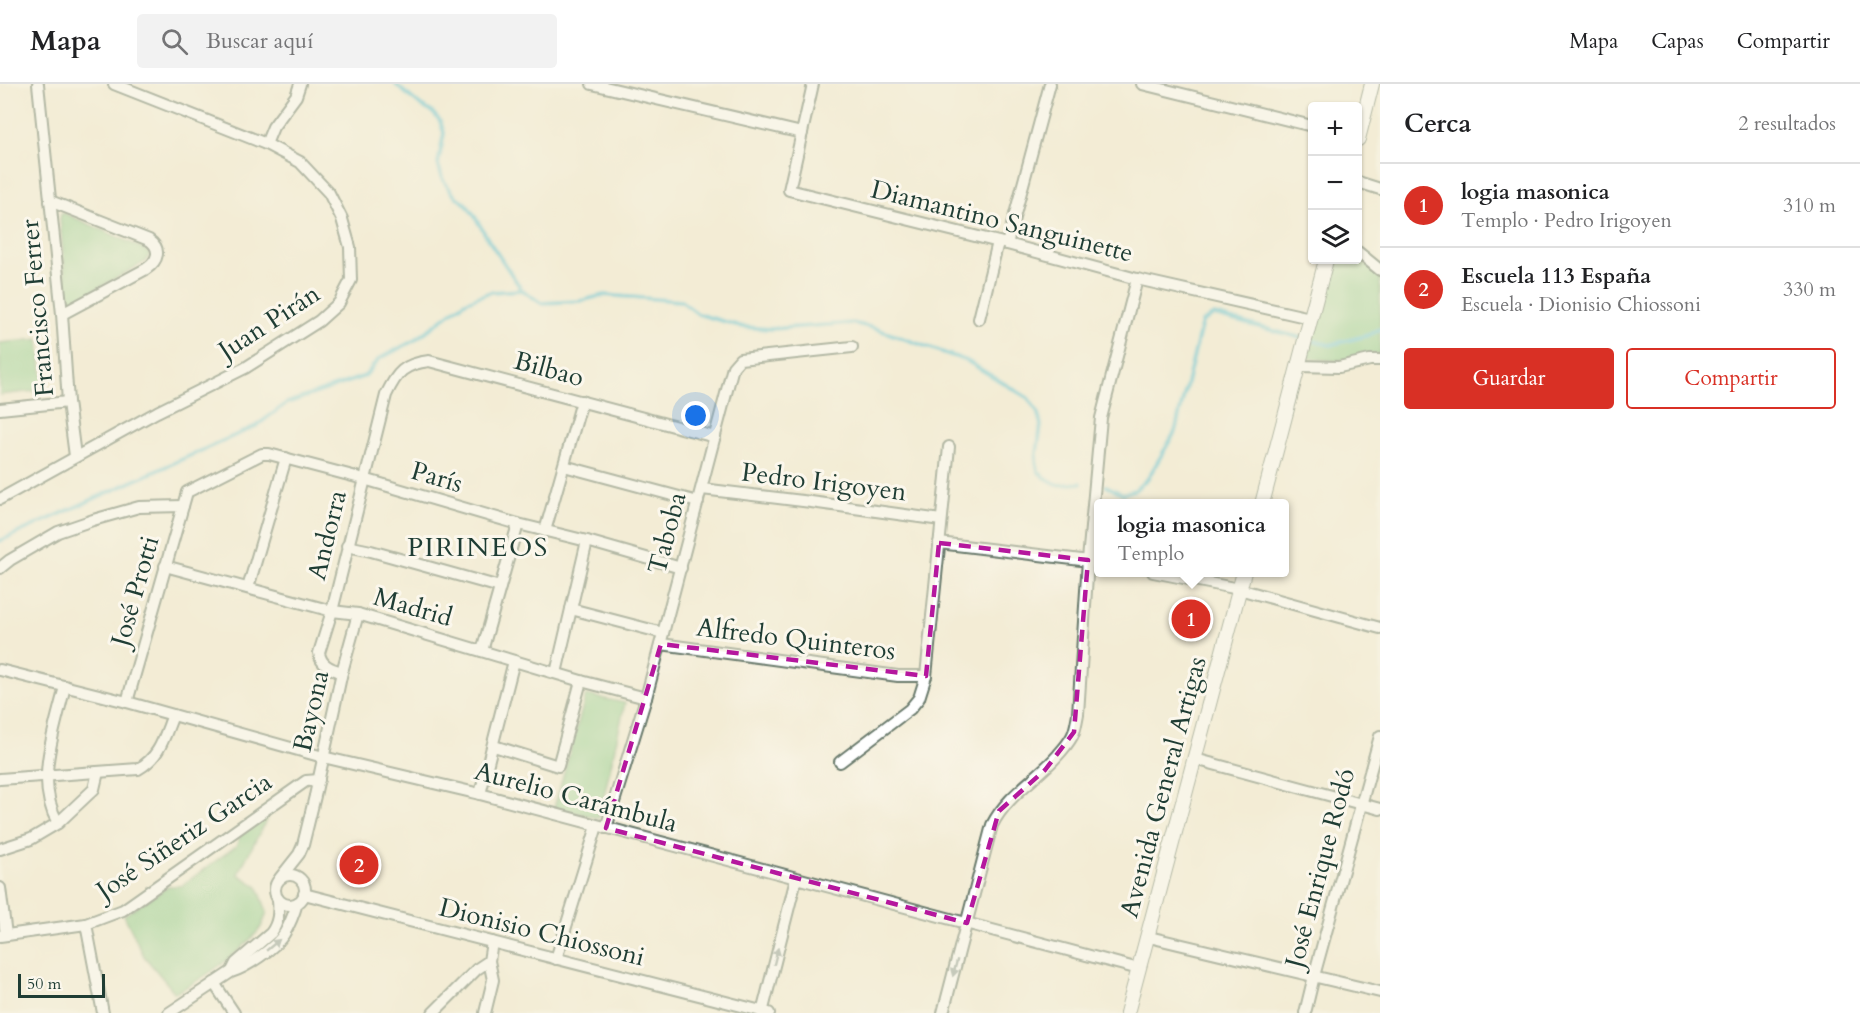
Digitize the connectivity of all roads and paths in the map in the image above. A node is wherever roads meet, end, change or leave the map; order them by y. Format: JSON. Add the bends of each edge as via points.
{"nodes":[{"id":1,"x":38,"y":84,"type":"edge"},
{"id":2,"x":114,"y":84,"type":"edge"},
{"id":3,"x":300,"y":84,"type":"edge"},
{"id":4,"x":592,"y":84,"type":"edge"},
{"id":5,"x":813,"y":84,"type":"edge"},
{"id":6,"x":1050,"y":84,"type":"edge"},
{"id":7,"x":1142,"y":84,"type":"edge"},
{"id":8,"x":1372,"y":84,"type":"edge"},
{"id":9,"x":1362,"y":123,"type":"edge"},
{"id":10,"x":1308,"y":125,"type":"edge"},
{"id":11,"x":802,"y":133,"type":"junction"},
{"id":12,"x":266,"y":144,"type":"junction"},
{"id":13,"x":1362,"y":183,"type":"edge"},
{"id":14,"x":1380,"y":189,"type":"edge"},
{"id":15,"x":50,"y":201,"type":"junction"},
{"id":16,"x":1003,"y":243,"type":"junction"},
{"id":17,"x":1362,"y":255,"type":"edge"},
{"id":18,"x":1325,"y":264,"type":"edge"},
{"id":19,"x":1380,"y":270,"type":"edge"},
{"id":20,"x":1137,"y":279,"type":"junction"},
{"id":21,"x":62,"y":314,"type":"junction"},
{"id":22,"x":979,"y":318,"type":"dead end"},
{"id":23,"x":1309,"y":324,"type":"junction"},
{"id":24,"x":852,"y":347,"type":"dead end"},
{"id":25,"x":1380,"y":360,"type":"edge"},
{"id":26,"x":1298,"y":366,"type":"junction"},
{"id":27,"x":386,"y":395,"type":"joint"},
{"id":28,"x":582,"y":401,"type":"junction"},
{"id":29,"x":68,"y":402,"type":"junction"},
{"id":30,"x":0,"y":409,"type":"edge"},
{"id":31,"x":715,"y":437,"type":"junction"},
{"id":32,"x":949,"y":447,"type":"dead end"},
{"id":33,"x":75,"y":456,"type":"junction"},
{"id":34,"x":286,"y":458,"type":"junction"},
{"id":35,"x":564,"y":466,"type":"junction"},
{"id":36,"x":364,"y":479,"type":"junction"},
{"id":37,"x":702,"y":489,"type":"junction"},
{"id":38,"x":187,"y":492,"type":"joint"},
{"id":39,"x":0,"y":499,"type":"edge"},
{"id":40,"x":1096,"y":499,"type":"edge"},
{"id":41,"x":1263,"y":499,"type":"edge"},
{"id":42,"x":698,"y":502,"type":"junction"},
{"id":43,"x":183,"y":506,"type":"junction"},
{"id":44,"x":941,"y":520,"type":"junction"},
{"id":45,"x":518,"y":524,"type":"junction"},
{"id":46,"x":545,"y":531,"type":"junction"},
{"id":47,"x":587,"y":541,"type":"junction"},
{"id":48,"x":939,"y":543,"type":"junction"},
{"id":49,"x":1094,"y":543,"type":"edge"},
{"id":50,"x":347,"y":546,"type":"junction"},
{"id":51,"x":1093,"y":561,"type":"edge"},
{"id":52,"x":165,"y":566,"type":"junction"},
{"id":53,"x":0,"y":568,"type":"edge"},
{"id":54,"x":681,"y":568,"type":"junction"},
{"id":55,"x":1174,"y":577,"type":"edge"},
{"id":56,"x":1243,"y":577,"type":"edge"},
{"id":57,"x":500,"y":587,"type":"junction"},
{"id":58,"x":248,"y":588,"type":"junction"},
{"id":59,"x":1239,"y":589,"type":"junction"},
{"id":60,"x":571,"y":609,"type":"junction"},
{"id":61,"x":332,"y":611,"type":"junction"},
{"id":62,"x":358,"y":614,"type":"junction"},
{"id":63,"x":1380,"y":628,"type":"edge"},
{"id":64,"x":662,"y":639,"type":"junction"},
{"id":65,"x":482,"y":651,"type":"junction"},
{"id":66,"x":514,"y":661,"type":"junction"},
{"id":67,"x":0,"y":670,"type":"edge"},
{"id":68,"x":342,"y":672,"type":"junction"},
{"id":69,"x":556,"y":673,"type":"junction"},
{"id":70,"x":926,"y":676,"type":"junction"},
{"id":71,"x":581,"y":681,"type":"junction"},
{"id":72,"x":65,"y":686,"type":"junction"},
{"id":73,"x":646,"y":698,"type":"junction"},
{"id":74,"x":126,"y":702,"type":"junction"},
{"id":75,"x":173,"y":715,"type":"junction"},
{"id":76,"x":1380,"y":736,"type":"edge"},
{"id":77,"x":494,"y":746,"type":"junction"},
{"id":78,"x":323,"y":757,"type":"junction"},
{"id":79,"x":1195,"y":759,"type":"junction"},
{"id":80,"x":840,"y":762,"type":"dead end"},
{"id":81,"x":98,"y":772,"type":"junction"},
{"id":82,"x":47,"y":776,"type":"junction"},
{"id":83,"x":0,"y":779,"type":"edge"},
{"id":84,"x":319,"y":780,"type":"junction"},
{"id":85,"x":480,"y":794,"type":"junction"},
{"id":86,"x":1360,"y":804,"type":"junction"},
{"id":87,"x":1380,"y":809,"type":"edge"},
{"id":88,"x":58,"y":823,"type":"junction"},
{"id":89,"x":602,"y":827,"type":"junction"},
{"id":90,"x":0,"y":849,"type":"edge"},
{"id":91,"x":299,"y":854,"type":"junction"},
{"id":92,"x":280,"y":878,"type":"junction"},
{"id":93,"x":796,"y":879,"type":"junction"},
{"id":94,"x":302,"y":881,"type":"junction"},
{"id":95,"x":0,"y":888,"type":"edge"},
{"id":96,"x":301,"y":898,"type":"junction"},
{"id":97,"x":278,"y":899,"type":"junction"},
{"id":98,"x":967,"y":923,"type":"junction"},
{"id":99,"x":86,"y":924,"type":"junction"},
{"id":100,"x":3,"y":935,"type":"edge"},
{"id":101,"x":1149,"y":937,"type":"junction"},
{"id":102,"x":492,"y":942,"type":"junction"},
{"id":103,"x":556,"y":959,"type":"junction"},
{"id":104,"x":489,"y":961,"type":"junction"},
{"id":105,"x":1139,"y":969,"type":"junction"},
{"id":106,"x":231,"y":972,"type":"junction"},
{"id":107,"x":1314,"y":976,"type":"junction"},
{"id":108,"x":214,"y":983,"type":"junction"},
{"id":109,"x":1380,"y":992,"type":"edge"},
{"id":110,"x":765,"y":1012,"type":"edge"},
{"id":111,"x":103,"y":1013,"type":"edge"},
{"id":112,"x":169,"y":1013,"type":"edge"},
{"id":113,"x":234,"y":1013,"type":"edge"},
{"id":114,"x":433,"y":1013,"type":"edge"},
{"id":115,"x":485,"y":1013,"type":"edge"},
{"id":116,"x":943,"y":1013,"type":"edge"},
{"id":117,"x":1127,"y":1013,"type":"edge"},
{"id":118,"x":1305,"y":1013,"type":"edge"}],
"edges":[{"from":1,"to":15,"type":"street","name":"Francisco Ferrer"},
{"from":2,"to":12,"type":"street","name":"Juan Pirán"},
{"from":3,"to":12,"type":"street"},
{"from":4,"to":11,"type":"street"},
{"from":5,"to":11,"type":"street","name":"Diamantino Sanguinette"},
{"from":6,"to":16,"type":"street"},
{"from":7,"to":10,"type":"street"},
{"from":8,"to":9,"type":"main road"},
{"from":11,"to":16,"type":"street","name":"Diamantino Sanguinette","via":[[789,190]]},
{"from":12,"to":33,"type":"street","name":"Juan Pirán","via":[[300,162],[329,193],[342,219],[350,247],[351,280],[339,303],[319,321],[245,368]]},
{"from":13,"to":14,"type":"street"},
{"from":15,"to":21,"type":"street","name":"Francisco Ferrer"},
{"from":15,"to":21,"type":"street","via":[[149,240],[158,250],[156,259],[146,269]]},
{"from":16,"to":20,"type":"street","name":"Diamantino Sanguinette"},
{"from":16,"to":22,"type":"street"},
{"from":17,"to":19,"type":"street"},
{"from":18,"to":23,"type":"main road"},
{"from":20,"to":23,"type":"street","name":"Diamantino Sanguinette"},
{"from":20,"to":40,"type":"street","via":[[1101,418]]},
{"from":21,"to":29,"type":"street","name":"Francisco Ferrer"},
{"from":23,"to":26,"type":"main road"},
{"from":24,"to":31,"type":"street","name":"Taboba","via":[[740,359],[733,367]]},
{"from":25,"to":26,"type":"street","via":[[1339,367]]},
{"from":26,"to":41,"type":"main road"},
{"from":27,"to":28,"type":"street","name":"Bilbao","via":[[411,363],[429,361]]},
{"from":27,"to":36,"type":"street","name":"Andorra"},
{"from":28,"to":31,"type":"street","name":"Bilbao"},
{"from":28,"to":35,"type":"street"},
{"from":29,"to":30,"type":"street"},
{"from":29,"to":33,"type":"street","name":"Francisco Ferrer"},
{"from":31,"to":37,"type":"street","name":"Taboba"},
{"from":32,"to":44,"type":"street"},
{"from":33,"to":39,"type":"street","name":"Juan Pirán"},
{"from":34,"to":36,"type":"street","name":"París"},
{"from":34,"to":38,"type":"street","name":"París","via":[[262,454]]},
{"from":34,"to":58,"type":"street"},
{"from":35,"to":42,"type":"street"},
{"from":35,"to":46,"type":"street"},
{"from":36,"to":45,"type":"street","name":"París"},
{"from":36,"to":50,"type":"street","name":"Andorra"},
{"from":37,"to":42,"type":"street","name":"Taboba"},
{"from":37,"to":44,"type":"street","name":"Pedro Irigoyen"},
{"from":38,"to":43,"type":"street","name":"José Protti"},
{"from":42,"to":54,"type":"street","name":"Taboba"},
{"from":43,"to":52,"type":"street","name":"José Protti"},
{"from":43,"to":53,"type":"street","via":[[139,507],[93,519],[58,532]]},
{"from":44,"to":48,"type":"street"},
{"from":45,"to":46,"type":"street","name":"París"},
{"from":45,"to":57,"type":"street"},
{"from":46,"to":47,"type":"street","name":"París"},
{"from":47,"to":54,"type":"street","name":"París"},
{"from":47,"to":60,"type":"street"},
{"from":48,"to":51,"type":"street"},
{"from":48,"to":70,"type":"street"},
{"from":49,"to":51,"type":"street"},
{"from":50,"to":57,"type":"street"},
{"from":50,"to":61,"type":"street","name":"Andorra"},
{"from":51,"to":98,"type":"street","via":[[1074,732],[1045,770],[999,811]]},
{"from":52,"to":58,"type":"street","name":"Madrid"},
{"from":52,"to":74,"type":"street","name":"José Protti"},
{"from":54,"to":64,"type":"street","name":"Taboba"},
{"from":55,"to":59,"type":"street"},
{"from":56,"to":59,"type":"main road","name":"Avenida General Artigas"},
{"from":57,"to":65,"type":"street"},
{"from":58,"to":61,"type":"street","name":"Madrid"},
{"from":59,"to":63,"type":"street"},
{"from":59,"to":79,"type":"main road","name":"Avenida General Artigas"},
{"from":60,"to":64,"type":"street","name":"Alfredo Quinteros"},
{"from":60,"to":69,"type":"street"},
{"from":61,"to":62,"type":"street","name":"Madrid"},
{"from":61,"to":68,"type":"street","name":"Andorra","via":[[320,660]]},
{"from":62,"to":65,"type":"street","name":"Madrid"},
{"from":62,"to":68,"type":"street","name":"Bayona"},
{"from":64,"to":70,"type":"street","name":"Alfredo Quinteros","via":[[898,676]]},
{"from":64,"to":73,"type":"street","name":"Taboba"},
{"from":65,"to":66,"type":"street","name":"Madrid"},
{"from":66,"to":69,"type":"street","name":"Madrid"},
{"from":66,"to":77,"type":"street"},
{"from":67,"to":72,"type":"street","name":"Aurelio Carámbula"},
{"from":68,"to":78,"type":"street","name":"Bayona"},
{"from":69,"to":71,"type":"street","name":"Madrid"},
{"from":70,"to":80,"type":"street","via":[[910,708]]},
{"from":71,"to":73,"type":"street","name":"Madrid"},
{"from":71,"to":77,"type":"street","via":[[558,766]]},
{"from":72,"to":74,"type":"street","name":"Aurelio Carámbula"},
{"from":72,"to":82,"type":"street"},
{"from":73,"to":89,"type":"street","name":"Taboba"},
{"from":74,"to":75,"type":"street","name":"Aurelio Carámbula"},
{"from":75,"to":78,"type":"street","name":"Aurelio Carámbula"},
{"from":75,"to":81,"type":"street","via":[[156,756],[147,764],[138,769]]},
{"from":76,"to":86,"type":"street","name":"José Enrique Rodó"},
{"from":77,"to":85,"type":"street"},
{"from":78,"to":84,"type":"street","name":"Bayona"},
{"from":78,"to":85,"type":"street","name":"Aurelio Carámbula"},
{"from":79,"to":86,"type":"street"},
{"from":79,"to":101,"type":"main road","name":"Avenida General Artigas"},
{"from":81,"to":82,"type":"street"},
{"from":81,"to":88,"type":"street","via":[[94,789]]},
{"from":82,"to":83,"type":"street"},
{"from":82,"to":88,"type":"street","via":[[50,809]]},
{"from":84,"to":91,"type":"street","name":"Bayona"},
{"from":84,"to":99,"type":"street","name":"José Siñeriz Garcia","via":[[306,781],[123,910]]},
{"from":85,"to":89,"type":"street","name":"Aurelio Carámbula"},
{"from":86,"to":87,"type":"street"},
{"from":86,"to":107,"type":"street","name":"José Enrique Rodó"},
{"from":88,"to":90,"type":"street","via":[[31,839]]},
{"from":89,"to":93,"type":"street","name":"Aurelio Carámbula"},
{"from":89,"to":103,"type":"street","name":"Taboba"},
{"from":91,"to":92,"type":"street","name":"Bayona"},
{"from":91,"to":94,"type":"street","name":"Bayona"},
{"from":92,"to":94,"type":"street","via":[[289,875]]},
{"from":92,"to":97,"type":"street","via":[[275,886]]},
{"from":93,"to":98,"type":"street","name":"Aurelio Carámbula"},
{"from":110,"to":93,"type":"street","one_way":true},
{"from":94,"to":96,"type":"street"},
{"from":95,"to":100,"type":"street"},
{"from":96,"to":97,"type":"street","via":[[285,904]]},
{"from":96,"to":102,"type":"street","name":"Dionisio Chiossoni"},
{"from":106,"to":96,"type":"street","one_way":true,"via":[[254,960],[283,936]]},
{"from":97,"to":106,"type":"street","via":[[279,915],[272,933],[236,963]]},
{"from":98,"to":105,"type":"street","name":"Aurelio Carámbula"},
{"from":98,"to":116,"type":"street","one_way":true},
{"from":99,"to":100,"type":"street","name":"José Siñeriz Garcia"},
{"from":99,"to":111,"type":"street"},
{"from":101,"to":105,"type":"main road","name":"Avenida General Artigas"},
{"from":101,"to":107,"type":"street"},
{"from":102,"to":103,"type":"street","name":"Dionisio Chiossoni"},
{"from":102,"to":104,"type":"street"},
{"from":103,"to":110,"type":"street","name":"Dionisio Chiossoni"},
{"from":104,"to":114,"type":"street"},
{"from":104,"to":115,"type":"street","via":[[493,980]]},
{"from":105,"to":117,"type":"main road","name":"Avenida General Artigas"},
{"from":106,"to":108,"type":"street"},
{"from":107,"to":109,"type":"street"},
{"from":107,"to":118,"type":"street","name":"José Enrique Rodó"},
{"from":108,"to":112,"type":"street"},
{"from":108,"to":113,"type":"street"}]}
